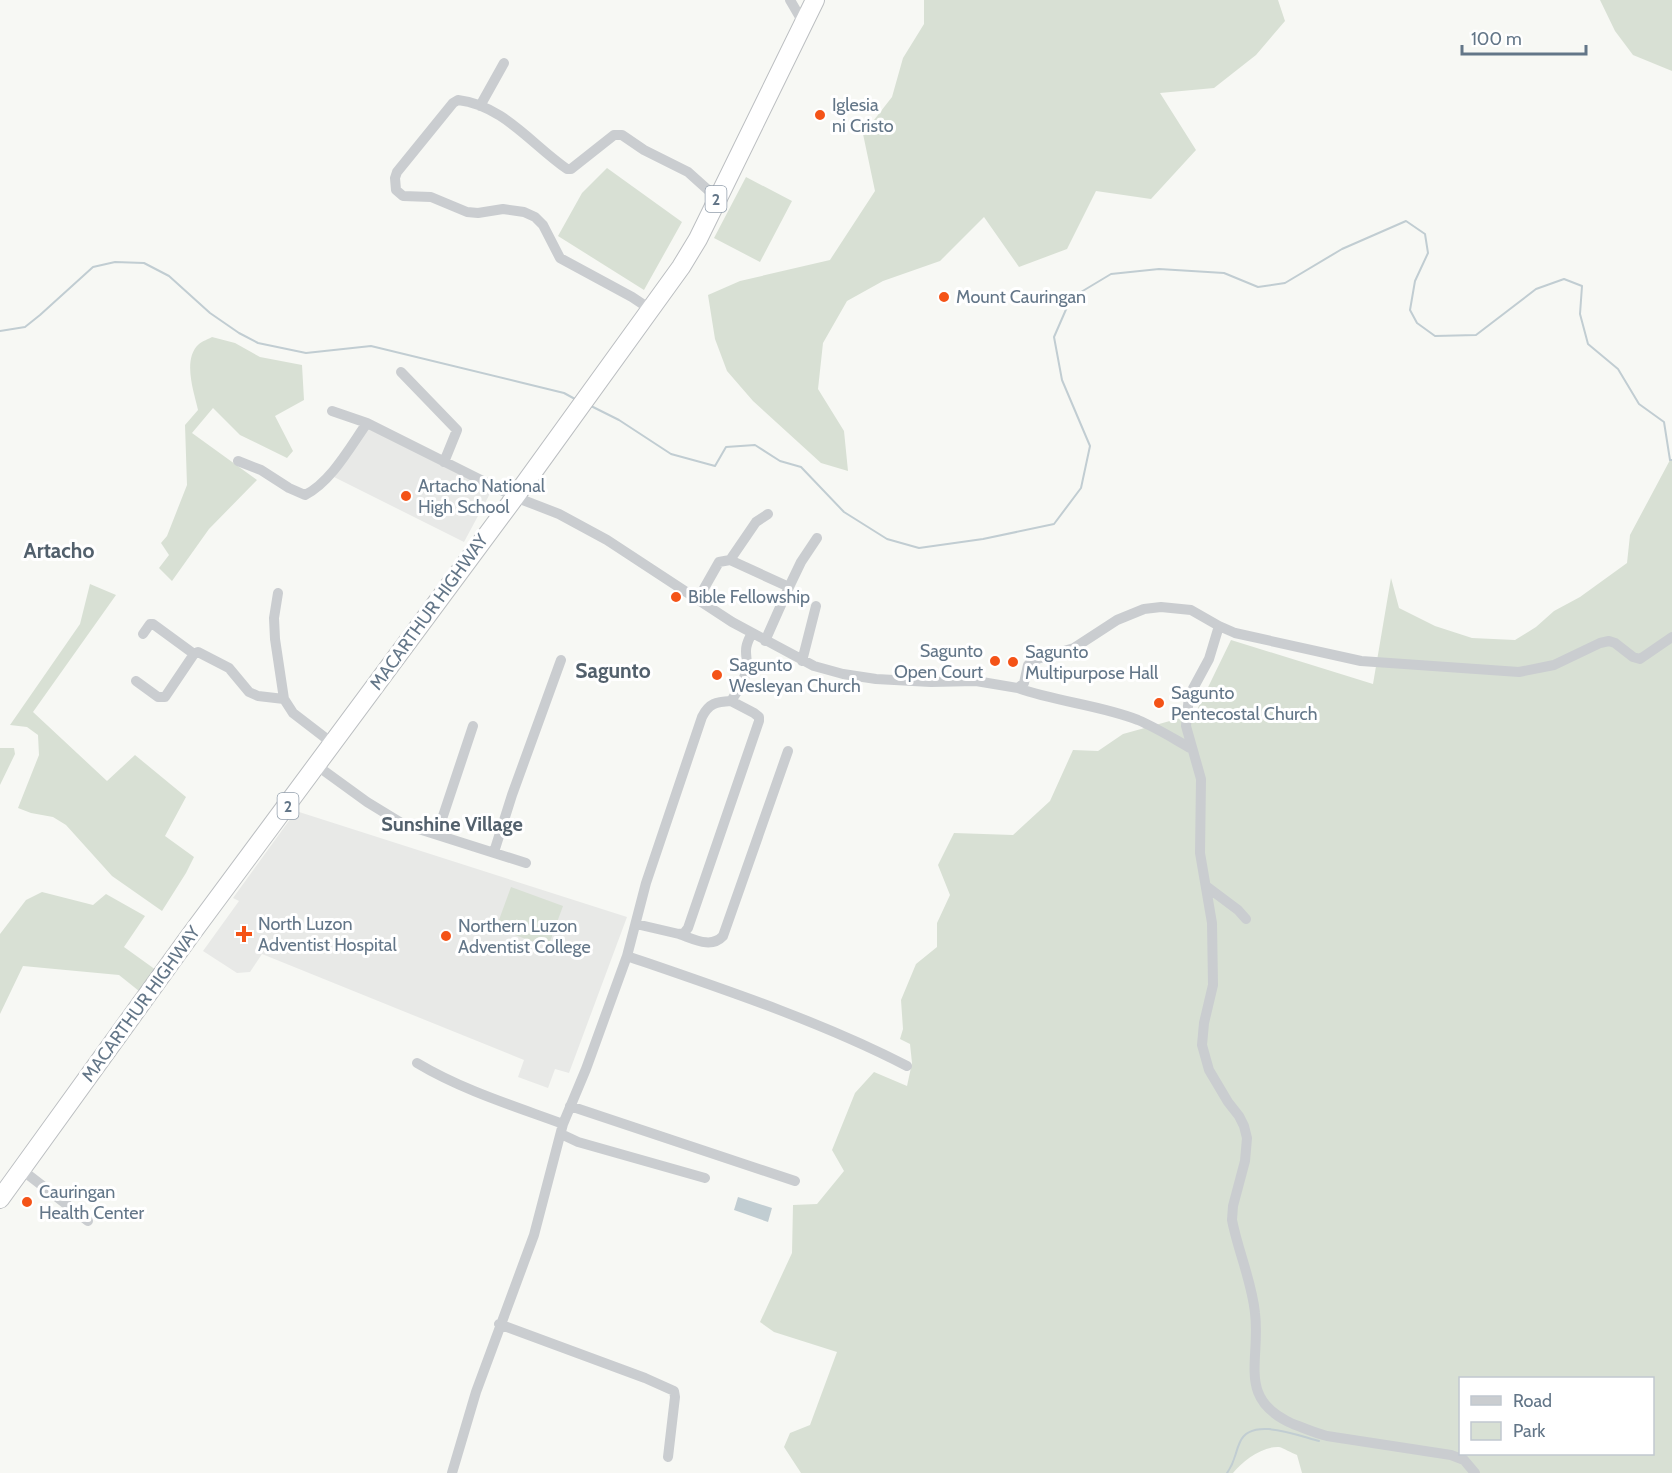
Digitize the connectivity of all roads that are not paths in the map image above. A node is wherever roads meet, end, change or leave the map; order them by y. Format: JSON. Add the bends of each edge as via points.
{"nodes":[{"id":1,"x":790,"y":0,"type":"edge"},
{"id":2,"x":816,"y":0,"type":"edge"},
{"id":3,"x":804,"y":24,"type":"junction"},
{"id":4,"x":504,"y":63,"type":"dead end"},
{"id":5,"x":480,"y":106,"type":"junction"},
{"id":6,"x":717,"y":198,"type":"junction"},
{"id":7,"x":650,"y":309,"type":"junction"},
{"id":8,"x":401,"y":372,"type":"dead end"},
{"id":9,"x":332,"y":411,"type":"dead end"},
{"id":10,"x":367,"y":423,"type":"junction"},
{"id":11,"x":238,"y":461,"type":"dead end"},
{"id":12,"x":444,"y":462,"type":"junction"},
{"id":13,"x":515,"y":497,"type":"junction"},
{"id":14,"x":768,"y":514,"type":"dead end"},
{"id":15,"x":817,"y":538,"type":"dead end"},
{"id":16,"x":730,"y":560,"type":"junction"},
{"id":17,"x":789,"y":586,"type":"junction"},
{"id":18,"x":278,"y":592,"type":"dead end"},
{"id":19,"x":698,"y":599,"type":"junction"},
{"id":20,"x":816,"y":606,"type":"dead end"},
{"id":21,"x":1219,"y":626,"type":"junction"},
{"id":22,"x":752,"y":633,"type":"junction"},
{"id":23,"x":143,"y":634,"type":"dead end"},
{"id":24,"x":1672,"y":637,"type":"edge"},
{"id":25,"x":765,"y":641,"type":"junction"},
{"id":26,"x":194,"y":654,"type":"junction"},
{"id":27,"x":561,"y":660,"type":"dead end"},
{"id":28,"x":801,"y":661,"type":"junction"},
{"id":29,"x":136,"y":681,"type":"dead end"},
{"id":30,"x":1018,"y":687,"type":"junction"},
{"id":31,"x":284,"y":699,"type":"junction"},
{"id":32,"x":731,"y":701,"type":"junction"},
{"id":33,"x":472,"y":726,"type":"dead end"},
{"id":34,"x":332,"y":743,"type":"junction"},
{"id":35,"x":1192,"y":749,"type":"junction"},
{"id":36,"x":788,"y":750,"type":"dead end"},
{"id":37,"x":316,"y":765,"type":"junction"},
{"id":38,"x":437,"y":834,"type":"junction"},
{"id":39,"x":494,"y":852,"type":"junction"},
{"id":40,"x":526,"y":863,"type":"dead end"},
{"id":41,"x":1206,"y":886,"type":"junction"},
{"id":42,"x":1246,"y":919,"type":"dead end"},
{"id":43,"x":636,"y":924,"type":"junction"},
{"id":44,"x":679,"y":934,"type":"junction"},
{"id":45,"x":627,"y":956,"type":"junction"},
{"id":46,"x":417,"y":1063,"type":"dead end"},
{"id":47,"x":907,"y":1066,"type":"dead end"},
{"id":48,"x":570,"y":1106,"type":"junction"},
{"id":49,"x":562,"y":1129,"type":"junction"},
{"id":50,"x":22,"y":1170,"type":"junction"},
{"id":51,"x":705,"y":1178,"type":"dead end"},
{"id":52,"x":795,"y":1181,"type":"dead end"},
{"id":53,"x":0,"y":1199,"type":"edge"},
{"id":54,"x":88,"y":1221,"type":"dead end"},
{"id":55,"x":499,"y":1324,"type":"junction"},
{"id":56,"x":669,"y":1457,"type":"dead end"},
{"id":57,"x":452,"y":1473,"type":"edge"},
{"id":58,"x":1475,"y":1473,"type":"edge"}],
"edges":[{"from":1,"to":3,"type":"street"},
{"from":2,"to":3,"type":"highway","name":"MACARTHUR HIGHWAY","number":"2"},
{"from":3,"to":6,"type":"highway","name":"MACARTHUR HIGHWAY","number":"2"},
{"from":4,"to":5,"type":"street"},
{"from":5,"to":6,"type":"street","via":[[501,115],[567,169],[614,135],[622,135],[688,172]]},
{"from":5,"to":7,"type":"street","via":[[458,100],[453,103],[398,172],[395,184],[399,194],[408,198],[431,197],[467,212],[503,208],[535,217],[560,258]]},
{"from":6,"to":7,"type":"highway","name":"MACARTHUR HIGHWAY","number":"2","via":[[698,239]]},
{"from":7,"to":13,"type":"highway","name":"MACARTHUR HIGHWAY","number":"2"},
{"from":8,"to":12,"type":"street","via":[[457,430]]},
{"from":9,"to":10,"type":"street"},
{"from":10,"to":11,"type":"street","via":[[338,466],[304,495]]},
{"from":10,"to":12,"type":"street"},
{"from":12,"to":13,"type":"street"},
{"from":13,"to":19,"type":"street","via":[[559,514],[607,540]]},
{"from":13,"to":34,"type":"highway","name":"MACARTHUR HIGHWAY","number":"2"},
{"from":14,"to":16,"type":"street","via":[[756,522]]},
{"from":15,"to":17,"type":"street"},
{"from":16,"to":17,"type":"street"},
{"from":16,"to":19,"type":"street","via":[[719,562]]},
{"from":17,"to":25,"type":"street"},
{"from":18,"to":31,"type":"street","via":[[275,639]]},
{"from":19,"to":22,"type":"street"},
{"from":20,"to":28,"type":"street"},
{"from":21,"to":24,"type":"street","via":[[1354,660],[1519,672],[1554,665],[1604,641],[1615,643],[1640,659]]},
{"from":21,"to":30,"type":"street","via":[[1191,610],[1144,609],[1117,620],[1074,648],[1034,660],[1028,665],[1023,685]]},
{"from":21,"to":35,"type":"street","via":[[1209,659],[1188,700],[1185,726]]},
{"from":22,"to":25,"type":"street"},
{"from":22,"to":32,"type":"street","via":[[745,645],[746,673]]},
{"from":23,"to":26,"type":"street","via":[[153,624]]},
{"from":25,"to":28,"type":"street"},
{"from":26,"to":29,"type":"street","via":[[165,697],[158,697]]},
{"from":26,"to":31,"type":"street","via":[[207,655],[229,668],[249,692]]},
{"from":27,"to":39,"type":"street"},
{"from":28,"to":30,"type":"street","via":[[828,671],[876,679],[976,681]]},
{"from":30,"to":35,"type":"street","via":[[1043,697],[1138,720]]},
{"from":31,"to":34,"type":"street","via":[[293,713]]},
{"from":32,"to":43,"type":"street","via":[[710,705],[702,717]]},
{"from":32,"to":44,"type":"street","via":[[754,712],[759,721],[688,928]]},
{"from":33,"to":38,"type":"street"},
{"from":34,"to":37,"type":"highway","name":"MACARTHUR HIGHWAY","number":"2"},
{"from":35,"to":41,"type":"street","via":[[1201,779],[1199,834]]},
{"from":36,"to":44,"type":"street","via":[[723,936],[706,943]]},
{"from":37,"to":38,"type":"street","via":[[396,820]]},
{"from":37,"to":50,"type":"highway","name":"MACARTHUR HIGHWAY","number":"2"},
{"from":38,"to":39,"type":"street"},
{"from":39,"to":40,"type":"street"},
{"from":41,"to":42,"type":"street"},
{"from":41,"to":58,"type":"street","via":[[1212,923],[1214,985],[1202,1045],[1209,1070],[1239,1116],[1246,1138],[1232,1220],[1255,1312],[1258,1396],[1274,1414],[1310,1431],[1451,1455],[1464,1460]]},
{"from":43,"to":44,"type":"street"},
{"from":43,"to":45,"type":"street"},
{"from":45,"to":47,"type":"street","via":[[822,1027]]},
{"from":45,"to":48,"type":"street"},
{"from":46,"to":49,"type":"street"},
{"from":48,"to":49,"type":"street"},
{"from":48,"to":52,"type":"street"},
{"from":49,"to":51,"type":"street","via":[[578,1142]]},
{"from":49,"to":55,"type":"street","via":[[534,1234]]},
{"from":50,"to":53,"type":"highway","name":"MACARTHUR HIGHWAY","number":"2"},
{"from":50,"to":54,"type":"street"},
{"from":55,"to":56,"type":"street","via":[[674,1391]]},
{"from":55,"to":57,"type":"street"}]}
